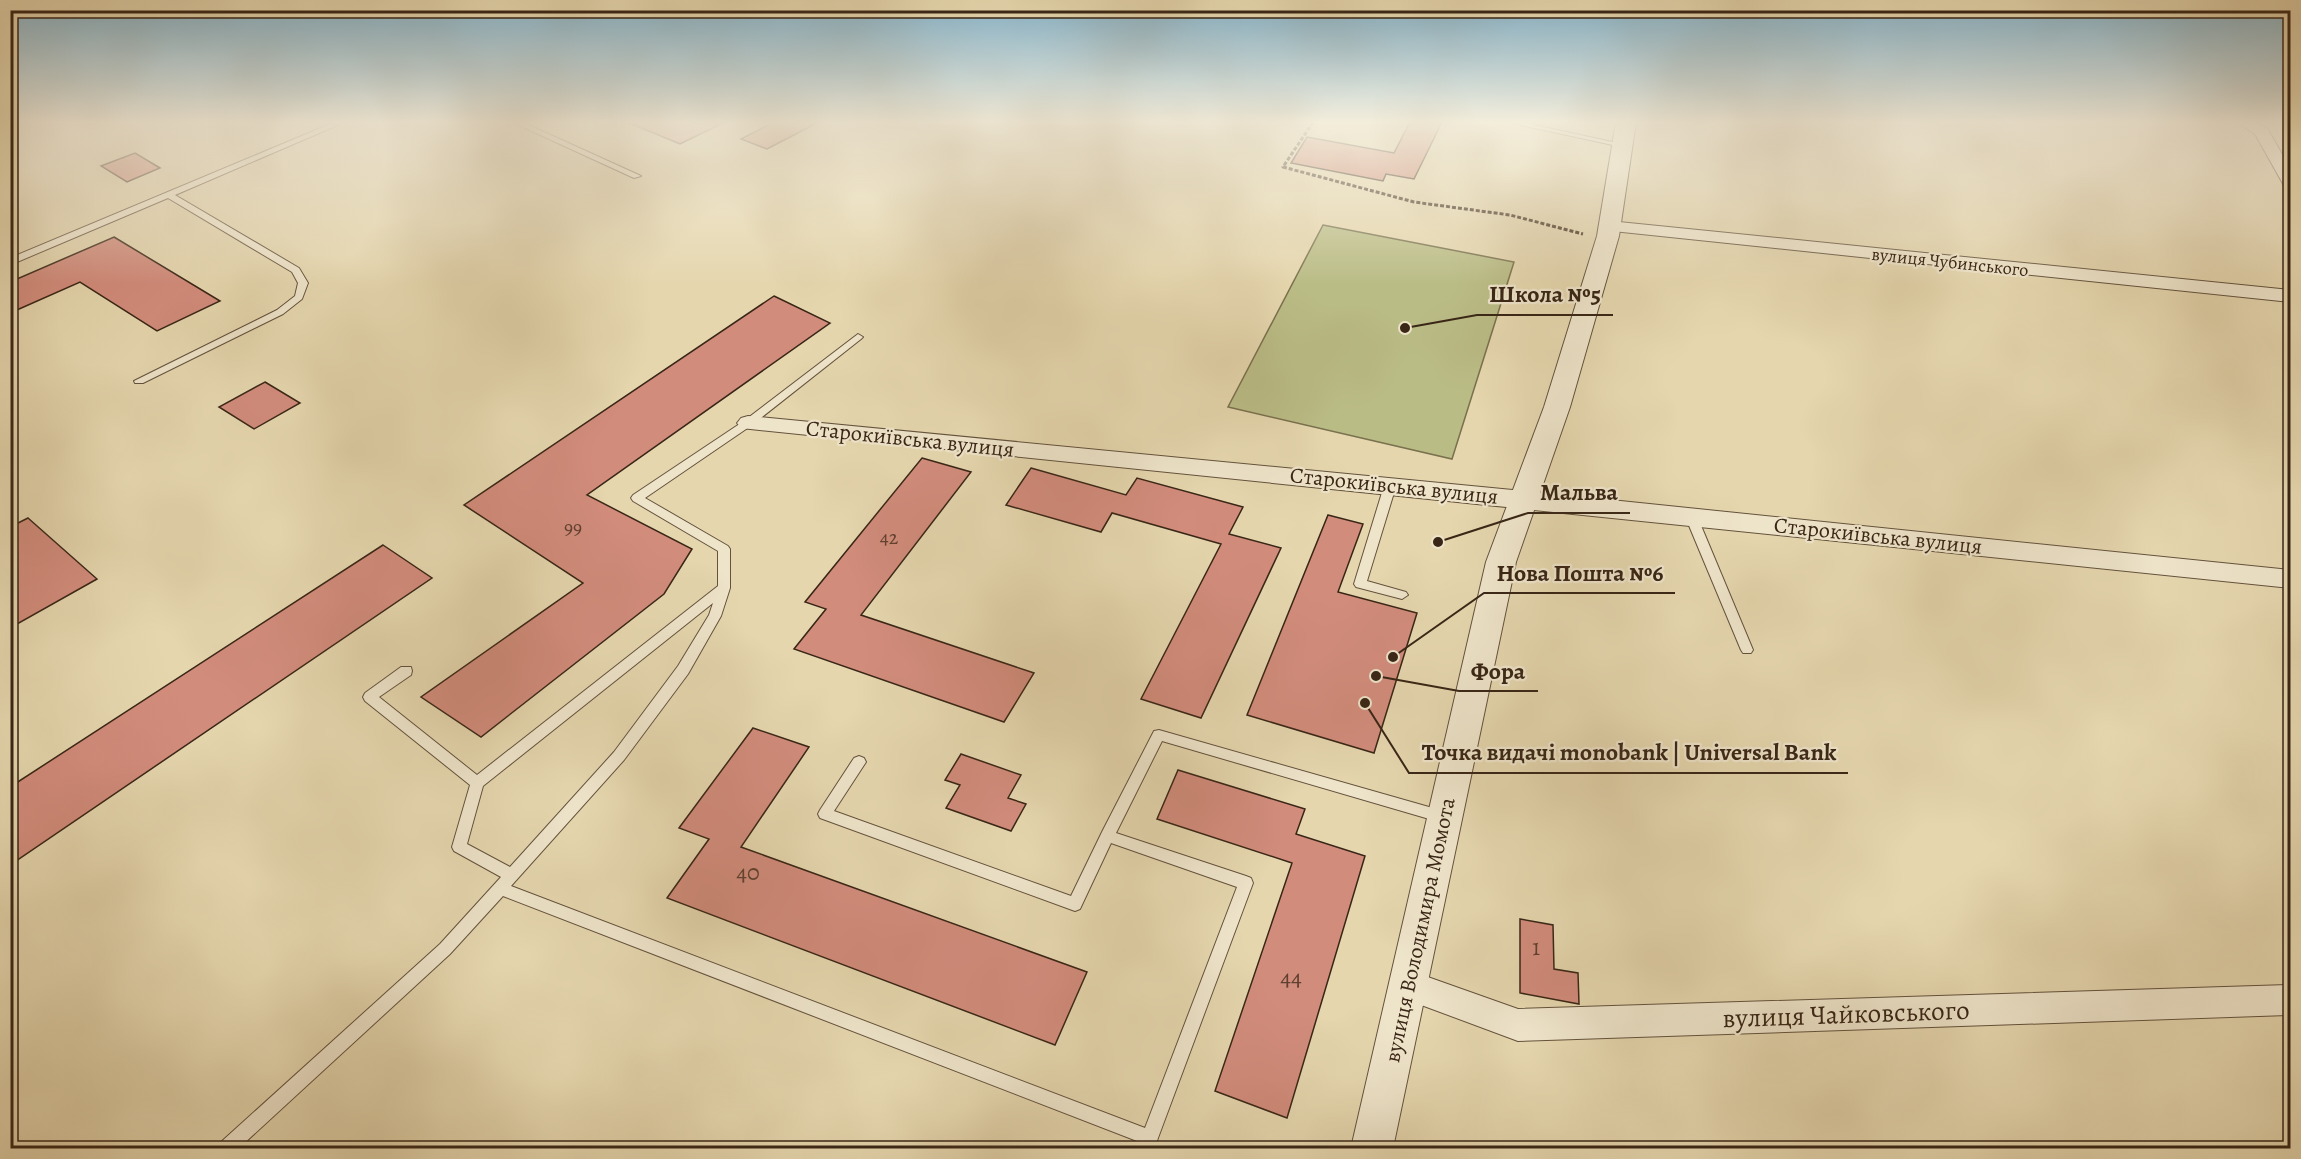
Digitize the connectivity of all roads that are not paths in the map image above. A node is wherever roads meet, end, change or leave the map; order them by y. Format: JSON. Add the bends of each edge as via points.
{"nodes":[{"id":1,"x":213,"y":176,"type":"edge"},
{"id":2,"x":1617,"y":176,"type":"edge"},
{"id":3,"x":168,"y":195,"type":"junction"},
{"id":4,"x":1608,"y":233,"type":"junction"},
{"id":5,"x":10,"y":262,"type":"edge"},
{"id":6,"x":2290,"y":296,"type":"edge"},
{"id":7,"x":858,"y":337,"type":"dead end"},
{"id":8,"x":139,"y":381,"type":"dead end"},
{"id":9,"x":748,"y":423,"type":"junction"},
{"id":10,"x":1390,"y":486,"type":"junction"},
{"id":11,"x":1523,"y":499,"type":"junction"},
{"id":12,"x":1691,"y":516,"type":"junction"},
{"id":13,"x":2290,"y":579,"type":"edge"},
{"id":14,"x":724,"y":588,"type":"junction"},
{"id":15,"x":1402,"y":595,"type":"dead end"},
{"id":16,"x":1747,"y":650,"type":"dead end"},
{"id":17,"x":406,"y":671,"type":"dead end"},
{"id":18,"x":859,"y":762,"type":"dead end"},
{"id":19,"x":477,"y":783,"type":"junction"},
{"id":20,"x":1445,"y":818,"type":"junction"},
{"id":21,"x":1107,"y":836,"type":"junction"},
{"id":22,"x":511,"y":875,"type":"junction"},
{"id":23,"x":500,"y":888,"type":"junction"},
{"id":24,"x":1408,"y":985,"type":"junction"},
{"id":25,"x":2290,"y":1000,"type":"edge"},
{"id":26,"x":227,"y":1149,"type":"edge"},
{"id":27,"x":1372,"y":1149,"type":"edge"}],
"edges":[{"from":1,"to":3,"type":"lane"},
{"from":2,"to":4,"type":"street","name":"вулиця Володимира Момота"},
{"from":3,"to":5,"type":"lane"},
{"from":3,"to":8,"type":"lane","via":[[296,270],[303,283],[299,297],[280,312]]},
{"from":4,"to":6,"type":"street","name":"вулиця Чубинського"},
{"from":4,"to":11,"type":"street","name":"вулиця Володимира Момота","via":[[1557,407]]},
{"from":7,"to":9,"type":"lane"},
{"from":9,"to":10,"type":"street","name":"Старокиївська вулиця"},
{"from":9,"to":14,"type":"lane","via":[[637,498],[724,549]]},
{"from":10,"to":11,"type":"street","name":"Старокиївська вулиця"},
{"from":10,"to":15,"type":"lane","via":[[1360,584]]},
{"from":11,"to":12,"type":"street","name":"Старокиївська вулиця"},
{"from":11,"to":20,"type":"street","name":"вулиця Володимира Момота","via":[[1501,562]]},
{"from":12,"to":13,"type":"street","name":"Старокиївська вулиця"},
{"from":12,"to":16,"type":"lane"},
{"from":14,"to":19,"type":"lane"},
{"from":14,"to":22,"type":"lane","via":[[714,616],[683,670],[619,756]]},
{"from":17,"to":19,"type":"lane","via":[[370,697]]},
{"from":18,"to":21,"type":"lane","via":[[825,814],[1075,904]]},
{"from":19,"to":22,"type":"lane","via":[[459,847]]},
{"from":20,"to":21,"type":"lane","via":[[1159,735]]},
{"from":20,"to":24,"type":"street","name":"вулиця Володимира Момота"},
{"from":21,"to":23,"type":"lane","via":[[1246,883],[1150,1138]]},
{"from":22,"to":23,"type":"lane"},
{"from":23,"to":26,"type":"lane","via":[[445,949]]},
{"from":24,"to":25,"type":"street","name":"вулиця Чайковського","via":[[1518,1025]]},
{"from":24,"to":27,"type":"street","name":"вулиця Володимира Момота"}]}
